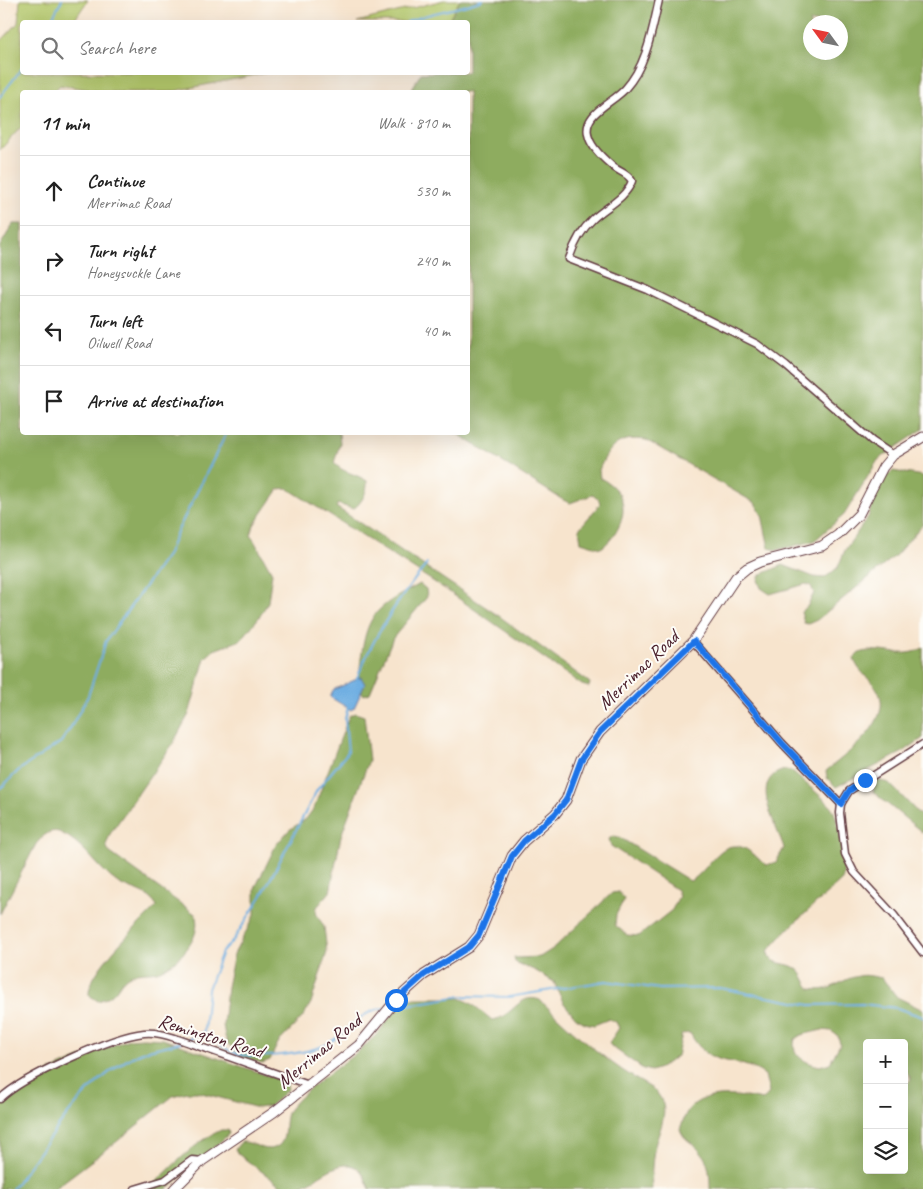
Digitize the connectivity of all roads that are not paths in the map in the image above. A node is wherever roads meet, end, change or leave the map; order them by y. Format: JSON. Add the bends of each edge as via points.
{"nodes":[{"id":1,"x":660,"y":0,"type":"edge"},
{"id":2,"x":923,"y":438,"type":"edge"},
{"id":3,"x":893,"y":455,"type":"junction"},
{"id":4,"x":694,"y":641,"type":"junction"},
{"id":5,"x":923,"y":744,"type":"edge"},
{"id":6,"x":841,"y":804,"type":"junction"},
{"id":7,"x":923,"y":953,"type":"edge"},
{"id":8,"x":306,"y":1084,"type":"junction"},
{"id":9,"x":0,"y":1099,"type":"edge"},
{"id":10,"x":202,"y":1161,"type":"junction"},
{"id":11,"x":135,"y":1189,"type":"edge"},
{"id":12,"x":174,"y":1189,"type":"edge"}],
"edges":[{"from":1,"to":3,"type":"street","via":[[635,76],[620,95],[594,115],[588,129],[592,143],[611,166],[632,181],[627,191],[580,234],[569,259],[648,290],[757,344]]},
{"from":2,"to":3,"type":"street","name":"Merrimac Road"},
{"from":3,"to":4,"type":"street","name":"Merrimac Road","via":[[883,467],[859,514],[848,526],[822,546],[747,568],[729,586]]},
{"from":4,"to":6,"type":"street","via":[[782,743]]},
{"from":4,"to":8,"type":"street","name":"Merrimac Road","via":[[587,748],[566,800],[512,856],[479,935],[469,947],[412,985],[359,1045]]},
{"from":5,"to":6,"type":"street","via":[[849,791]]},
{"from":6,"to":7,"type":"street","via":[[845,854],[854,872],[894,915]]},
{"from":8,"to":9,"type":"street","name":"Remington Road","via":[[159,1033],[143,1033],[114,1040],[31,1078]]},
{"from":8,"to":10,"type":"street","name":"Merrimac Road","via":[[274,1112]]},
{"from":10,"to":11,"type":"street","via":[[192,1160],[165,1180]]},
{"from":10,"to":12,"type":"street","name":"Merrimac Road"}]}
